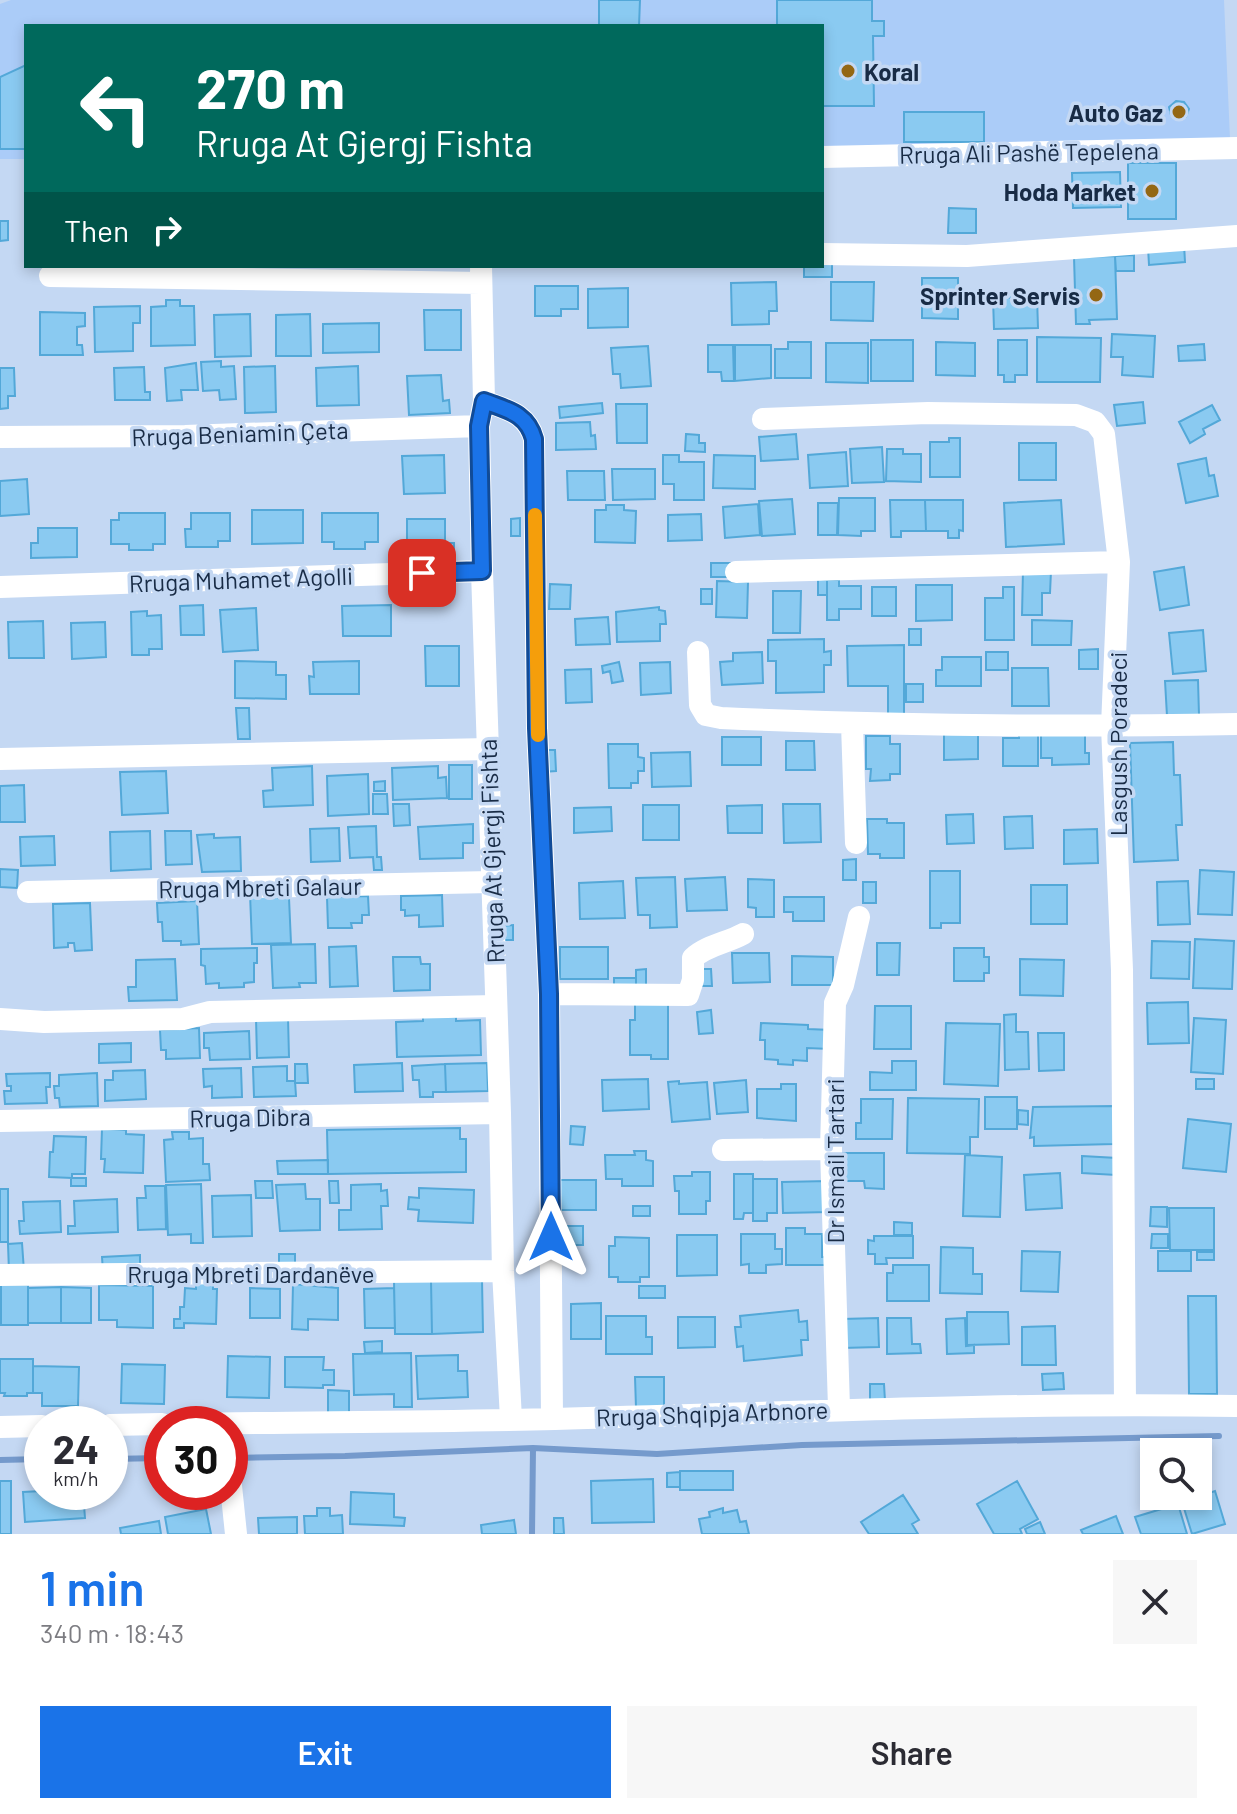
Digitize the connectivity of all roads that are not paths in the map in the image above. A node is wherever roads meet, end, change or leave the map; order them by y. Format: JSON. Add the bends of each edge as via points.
{"nodes":[{"id":1,"x":1237,"y":148,"type":"edge"},
{"id":2,"x":824,"y":157,"type":"edge"},
{"id":3,"x":1237,"y":236,"type":"edge"},
{"id":4,"x":824,"y":254,"type":"edge"},
{"id":5,"x":481,"y":274,"type":"edge"},
{"id":6,"x":50,"y":276,"type":"dead end"},
{"id":7,"x":484,"y":401,"type":"junction"},
{"id":8,"x":763,"y":419,"type":"dead end"},
{"id":9,"x":479,"y":426,"type":"junction"},
{"id":10,"x":0,"y":437,"type":"edge"},
{"id":11,"x":1119,"y":562,"type":"junction"},
{"id":12,"x":482,"y":571,"type":"junction"},
{"id":13,"x":736,"y":572,"type":"dead end"},
{"id":14,"x":0,"y":587,"type":"edge"},
{"id":15,"x":698,"y":652,"type":"dead end"},
{"id":16,"x":852,"y":724,"type":"junction"},
{"id":17,"x":1237,"y":724,"type":"edge"},
{"id":18,"x":1112,"y":726,"type":"junction"},
{"id":19,"x":489,"y":749,"type":"junction"},
{"id":20,"x":0,"y":759,"type":"edge"},
{"id":21,"x":856,"y":843,"type":"dead end"},
{"id":22,"x":491,"y":882,"type":"junction"},
{"id":23,"x":28,"y":892,"type":"dead end"},
{"id":24,"x":859,"y":917,"type":"dead end"},
{"id":25,"x":743,"y":934,"type":"dead end"},
{"id":26,"x":549,"y":994,"type":"junction"},
{"id":27,"x":496,"y":1006,"type":"junction"},
{"id":28,"x":0,"y":1019,"type":"edge"},
{"id":29,"x":500,"y":1113,"type":"junction"},
{"id":30,"x":0,"y":1121,"type":"edge"},
{"id":31,"x":831,"y":1149,"type":"junction"},
{"id":32,"x":723,"y":1150,"type":"dead end"},
{"id":33,"x":503,"y":1271,"type":"junction"},
{"id":34,"x":0,"y":1275,"type":"edge"},
{"id":35,"x":1125,"y":1404,"type":"junction"},
{"id":36,"x":1237,"y":1406,"type":"edge"},
{"id":37,"x":839,"y":1408,"type":"junction"},
{"id":38,"x":511,"y":1419,"type":"junction"},
{"id":39,"x":552,"y":1419,"type":"junction"},
{"id":40,"x":248,"y":1423,"type":"edge"},
{"id":41,"x":24,"y":1426,"type":"edge"},
{"id":42,"x":0,"y":1427,"type":"edge"},
{"id":43,"x":234,"y":1510,"type":"edge"},
{"id":44,"x":236,"y":1534,"type":"edge"}],
"edges":[{"from":1,"to":2,"type":"street","name":"Rruga Ali Pashë Tepelena"},
{"from":3,"to":4,"type":"street","via":[[967,256]]},
{"from":5,"to":6,"type":"street"},
{"from":5,"to":7,"type":"street","name":"Rruga At Gjergj Fishta"},
{"from":7,"to":9,"type":"street","name":"Rruga At Gjergj Fishta"},
{"from":7,"to":26,"type":"street","via":[[521,418],[534,439],[537,728]]},
{"from":8,"to":11,"type":"street","name":"Lasgush Poradeci","via":[[928,413],[1076,415],[1095,422],[1104,434]]},
{"from":9,"to":10,"type":"street","name":"Rruga Beniamin Çeta"},
{"from":9,"to":12,"type":"street","name":"Rruga At Gjergj Fishta"},
{"from":11,"to":13,"type":"street"},
{"from":11,"to":18,"type":"street","name":"Lasgush Poradeci"},
{"from":12,"to":14,"type":"street","name":"Rruga Muhamet Agolli"},
{"from":12,"to":19,"type":"street","name":"Rruga At Gjergj Fishta"},
{"from":15,"to":16,"type":"street","via":[[700,705],[706,715]]},
{"from":16,"to":18,"type":"street"},
{"from":16,"to":21,"type":"street"},
{"from":17,"to":18,"type":"street"},
{"from":18,"to":35,"type":"street","name":"Lasgush Poradeci","via":[[1122,970]]},
{"from":19,"to":20,"type":"street"},
{"from":19,"to":22,"type":"street","name":"Rruga At Gjergj Fishta"},
{"from":22,"to":23,"type":"street","name":"Rruga Mbreti Galaur"},
{"from":22,"to":27,"type":"street","name":"Rruga At Gjergj Fishta"},
{"from":24,"to":31,"type":"street","name":"Dr Ismail Tartari","via":[[835,1003]]},
{"from":25,"to":26,"type":"street","via":[[702,949],[693,958],[688,995]]},
{"from":26,"to":39,"type":"street"},
{"from":27,"to":28,"type":"street","via":[[210,1012],[183,1019]]},
{"from":27,"to":29,"type":"street","name":"Rruga At Gjergj Fishta"},
{"from":29,"to":30,"type":"street","name":"Rruga Dibra"},
{"from":29,"to":33,"type":"street","name":"Rruga At Gjergj Fishta"},
{"from":31,"to":32,"type":"street"},
{"from":31,"to":37,"type":"street","name":"Dr Ismail Tartari"},
{"from":33,"to":34,"type":"street","name":"Rruga Mbreti Dardanëve"},
{"from":33,"to":38,"type":"street","name":"Rruga At Gjergj Fishta"},
{"from":35,"to":36,"type":"street","name":"Rruga Shqipja Arbnore"},
{"from":35,"to":37,"type":"street","name":"Rruga Shqipja Arbnore"},
{"from":37,"to":39,"type":"street","name":"Rruga Shqipja Arbnore"},
{"from":38,"to":39,"type":"street","name":"Rruga Shqipja Arbnore"},
{"from":38,"to":40,"type":"street","name":"Rruga Shqipja Arbnore"},
{"from":41,"to":42,"type":"street"},
{"from":43,"to":44,"type":"street"}]}
